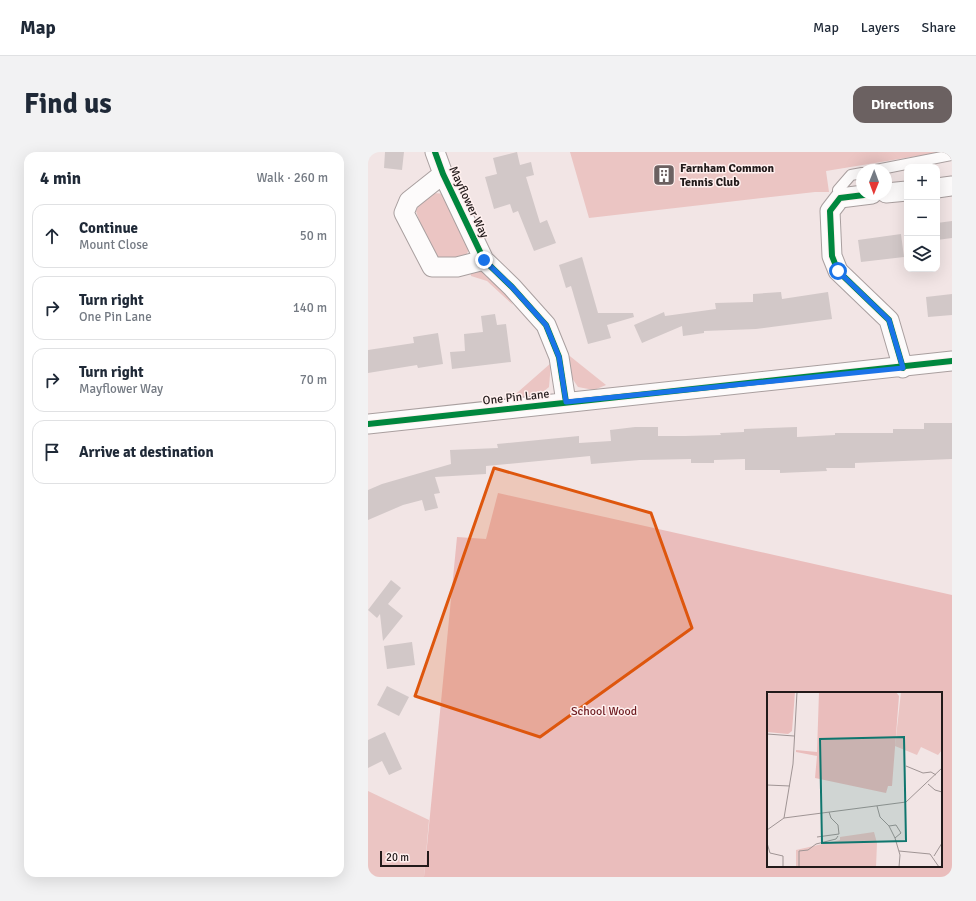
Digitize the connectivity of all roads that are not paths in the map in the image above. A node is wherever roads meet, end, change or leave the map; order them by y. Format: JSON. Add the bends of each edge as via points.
{"nodes":[{"id":1,"x":435,"y":152,"type":"edge"},
{"id":2,"x":952,"y":155,"type":"edge"},
{"id":3,"x":892,"y":167,"type":"edge"},
{"id":4,"x":443,"y":174,"type":"junction"},
{"id":5,"x":856,"y":174,"type":"edge"},
{"id":6,"x":952,"y":186,"type":"edge"},
{"id":7,"x":940,"y":188,"type":"edge"},
{"id":8,"x":904,"y":191,"type":"edge"},
{"id":9,"x":892,"y":192,"type":"edge"},
{"id":10,"x":856,"y":196,"type":"edge"},
{"id":11,"x":840,"y":198,"type":"junction"},
{"id":12,"x":484,"y":260,"type":"junction"},
{"id":13,"x":952,"y":362,"type":"edge"},
{"id":14,"x":903,"y":368,"type":"junction"},
{"id":15,"x":566,"y":402,"type":"junction"},
{"id":16,"x":368,"y":424,"type":"edge"}],
"edges":[{"from":1,"to":4,"type":"street","name":"Mayflower Way"},
{"from":2,"to":3,"type":"lane"},
{"from":4,"to":12,"type":"street","name":"Mayflower Way"},
{"from":4,"to":12,"type":"street","name":"Mayflower Way","via":[[409,201],[404,213],[432,267],[457,267]]},
{"from":5,"to":11,"type":"lane","via":[[851,175],[838,190]]},
{"from":6,"to":7,"type":"street"},
{"from":8,"to":9,"type":"street"},
{"from":10,"to":11,"type":"street"},
{"from":11,"to":14,"type":"street","via":[[830,211],[832,256],[838,271],[889,320]]},
{"from":12,"to":15,"type":"street","name":"Mayflower Way","via":[[546,325],[559,357]]},
{"from":13,"to":14,"type":"street","name":"One Pin Lane"},
{"from":14,"to":15,"type":"street","name":"One Pin Lane"},
{"from":15,"to":16,"type":"street","name":"One Pin Lane"}]}
